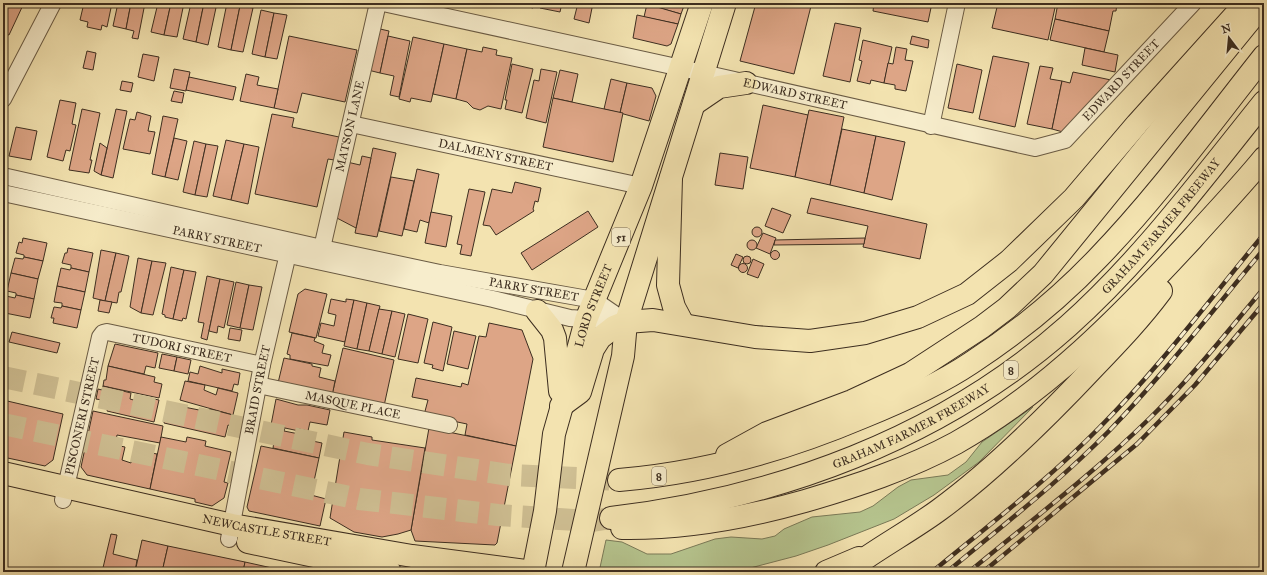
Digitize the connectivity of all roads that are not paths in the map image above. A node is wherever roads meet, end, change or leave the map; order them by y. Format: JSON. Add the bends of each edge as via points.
{"nodes":[{"id":1,"x":53,"y":3,"type":"edge"},
{"id":2,"x":378,"y":3,"type":"edge"},
{"id":3,"x":383,"y":3,"type":"edge"},
{"id":4,"x":702,"y":3,"type":"edge"},
{"id":5,"x":725,"y":3,"type":"edge"},
{"id":6,"x":957,"y":3,"type":"edge"},
{"id":7,"x":1193,"y":3,"type":"edge"},
{"id":8,"x":1246,"y":3,"type":"edge"},
{"id":9,"x":1264,"y":3,"type":"edge"},
{"id":10,"x":1264,"y":56,"type":"edge"},
{"id":11,"x":681,"y":68,"type":"junction"},
{"id":12,"x":703,"y":74,"type":"junction"},
{"id":13,"x":746,"y":83,"type":"junction"},
{"id":14,"x":3,"y":99,"type":"edge"},
{"id":15,"x":1264,"y":102,"type":"edge"},
{"id":16,"x":694,"y":104,"type":"junction"},
{"id":17,"x":351,"y":124,"type":"junction"},
{"id":18,"x":931,"y":126,"type":"junction"},
{"id":19,"x":1264,"y":158,"type":"edge"},
{"id":20,"x":1250,"y":175,"type":"junction"},
{"id":21,"x":3,"y":176,"type":"edge"},
{"id":22,"x":671,"y":178,"type":"junction"},
{"id":23,"x":641,"y":186,"type":"junction"},
{"id":24,"x":3,"y":193,"type":"edge"},
{"id":25,"x":289,"y":248,"type":"junction"},
{"id":26,"x":322,"y":248,"type":"junction"},
{"id":27,"x":594,"y":300,"type":"junction"},
{"id":28,"x":537,"y":310,"type":"junction"},
{"id":29,"x":586,"y":320,"type":"junction"},
{"id":30,"x":626,"y":322,"type":"junction"},
{"id":31,"x":683,"y":324,"type":"junction"},
{"id":32,"x":103,"y":333,"type":"joint"},
{"id":33,"x":262,"y":365,"type":"junction"},
{"id":34,"x":258,"y":385,"type":"junction"},
{"id":35,"x":561,"y":406,"type":"junction"},
{"id":36,"x":449,"y":425,"type":"dead end"},
{"id":37,"x":699,"y":469,"type":"junction"},
{"id":38,"x":3,"y":473,"type":"edge"},
{"id":39,"x":619,"y":480,"type":"tunnel mouth"},
{"id":40,"x":3,"y":486,"type":"edge"},
{"id":41,"x":64,"y":493,"type":"junction"},
{"id":42,"x":230,"y":532,"type":"junction"},
{"id":43,"x":871,"y":553,"type":"junction"},
{"id":44,"x":390,"y":572,"type":"edge"},
{"id":45,"x":533,"y":572,"type":"edge"},
{"id":46,"x":573,"y":572,"type":"edge"},
{"id":47,"x":826,"y":572,"type":"edge"},
{"id":48,"x":846,"y":572,"type":"edge"}],
"edges":[{"from":1,"to":14,"type":"street"},
{"from":2,"to":17,"type":"street","name":"MATSON LANE"},
{"from":3,"to":11,"type":"street","name":"EDWARD STREET"},
{"from":4,"to":11,"type":"main road","name":"LORD STREET","number":"51"},
{"from":5,"to":12,"type":"main road"},
{"from":6,"to":18,"type":"street"},
{"from":7,"to":18,"type":"street","name":"EDWARD STREET","via":[[1065,140],[1035,148]]},
{"from":8,"to":31,"type":"main road","via":[[1074,198],[1009,261],[967,294],[918,317],[864,333],[810,341],[756,337]]},
{"from":9,"to":37,"type":"main road","via":[[1043,274],[1007,308],[957,345],[910,374],[852,401],[767,433]]},
{"from":10,"to":37,"type":"main road","number":"8","via":[[1151,197],[1098,258],[1046,307],[1012,334],[970,364],[894,405],[767,453]]},
{"from":11,"to":12,"type":"street","name":"EDWARD STREET"},
{"from":11,"to":23,"type":"main road","name":"LORD STREET","number":"51"},
{"from":12,"to":13,"type":"street","name":"EDWARD STREET"},
{"from":12,"to":16,"type":"main road"},
{"from":13,"to":16,"type":"main road","via":[[719,87]]},
{"from":13,"to":18,"type":"street","name":"EDWARD STREET"},
{"from":15,"to":20,"type":"main road","name":"GRAHAM FARMER FREEWAY","number":"8","via":[[1184,202],[1115,280],[1068,326],[1015,368],[960,405],[905,435],[848,461],[713,501],[609,523],[646,528],[730,520],[854,487],[925,459],[956,443],[1041,385],[1135,301]]},
{"from":16,"to":22,"type":"main road"},
{"from":17,"to":23,"type":"street","name":"DALMENY STREET"},
{"from":17,"to":26,"type":"street","name":"MATSON LANE"},
{"from":19,"to":20,"type":"main road"},
{"from":20,"to":43,"type":"main road","via":[[1146,312],[1070,392],[1007,453],[939,510]]},
{"from":21,"to":25,"type":"street","name":"PARRY STREET"},
{"from":22,"to":30,"type":"main road"},
{"from":22,"to":31,"type":"main road","via":[[668,285],[674,307]]},
{"from":23,"to":27,"type":"main road","name":"LORD STREET","number":"51"},
{"from":24,"to":25,"type":"street","name":"PARRY STREET"},
{"from":25,"to":26,"type":"street","name":"PARRY STREET"},
{"from":25,"to":28,"type":"street","name":"PARRY STREET"},
{"from":25,"to":33,"type":"street","name":"BRAID STREET"},
{"from":26,"to":27,"type":"street","name":"PARRY STREET"},
{"from":27,"to":29,"type":"main road","name":"LORD STREET","number":"51"},
{"from":27,"to":30,"type":"street","name":"PARRY STREET"},
{"from":28,"to":29,"type":"street","name":"PARRY STREET"},
{"from":28,"to":35,"type":"main road","via":[[555,338]]},
{"from":29,"to":30,"type":"street","name":"PARRY STREET"},
{"from":29,"to":35,"type":"main road","name":"LORD STREET","number":"51"},
{"from":30,"to":31,"type":"main road","via":[[653,320]]},
{"from":30,"to":35,"type":"main road","via":[[614,327],[600,338],[593,349],[580,392]]},
{"from":30,"to":46,"type":"main road","via":[[623,356]]},
{"from":32,"to":33,"type":"street","name":"TUDORI STREET"},
{"from":32,"to":41,"type":"street","name":"PISCONERI STREET","via":[[100,336]]},
{"from":33,"to":34,"type":"street","name":"BRAID STREET"},
{"from":34,"to":36,"type":"street","name":"MASQUE PLACE"},
{"from":34,"to":42,"type":"street","name":"BRAID STREET"},
{"from":35,"to":45,"type":"main road","name":"LORD STREET","number":"51","via":[[554,434],[545,511]]},
{"from":37,"to":39,"type":"main road","number":"8"},
{"from":38,"to":41,"type":"main road","name":"NEWCASTLE STREET"},
{"from":40,"to":41,"type":"main road","name":"NEWCASTLE STREET"},
{"from":41,"to":42,"type":"main road","name":"NEWCASTLE STREET"},
{"from":42,"to":44,"type":"main road","name":"NEWCASTLE STREET"},
{"from":42,"to":45,"type":"main road","name":"NEWCASTLE STREET"},
{"from":43,"to":47,"type":"main road"},
{"from":43,"to":48,"type":"main road"}]}
